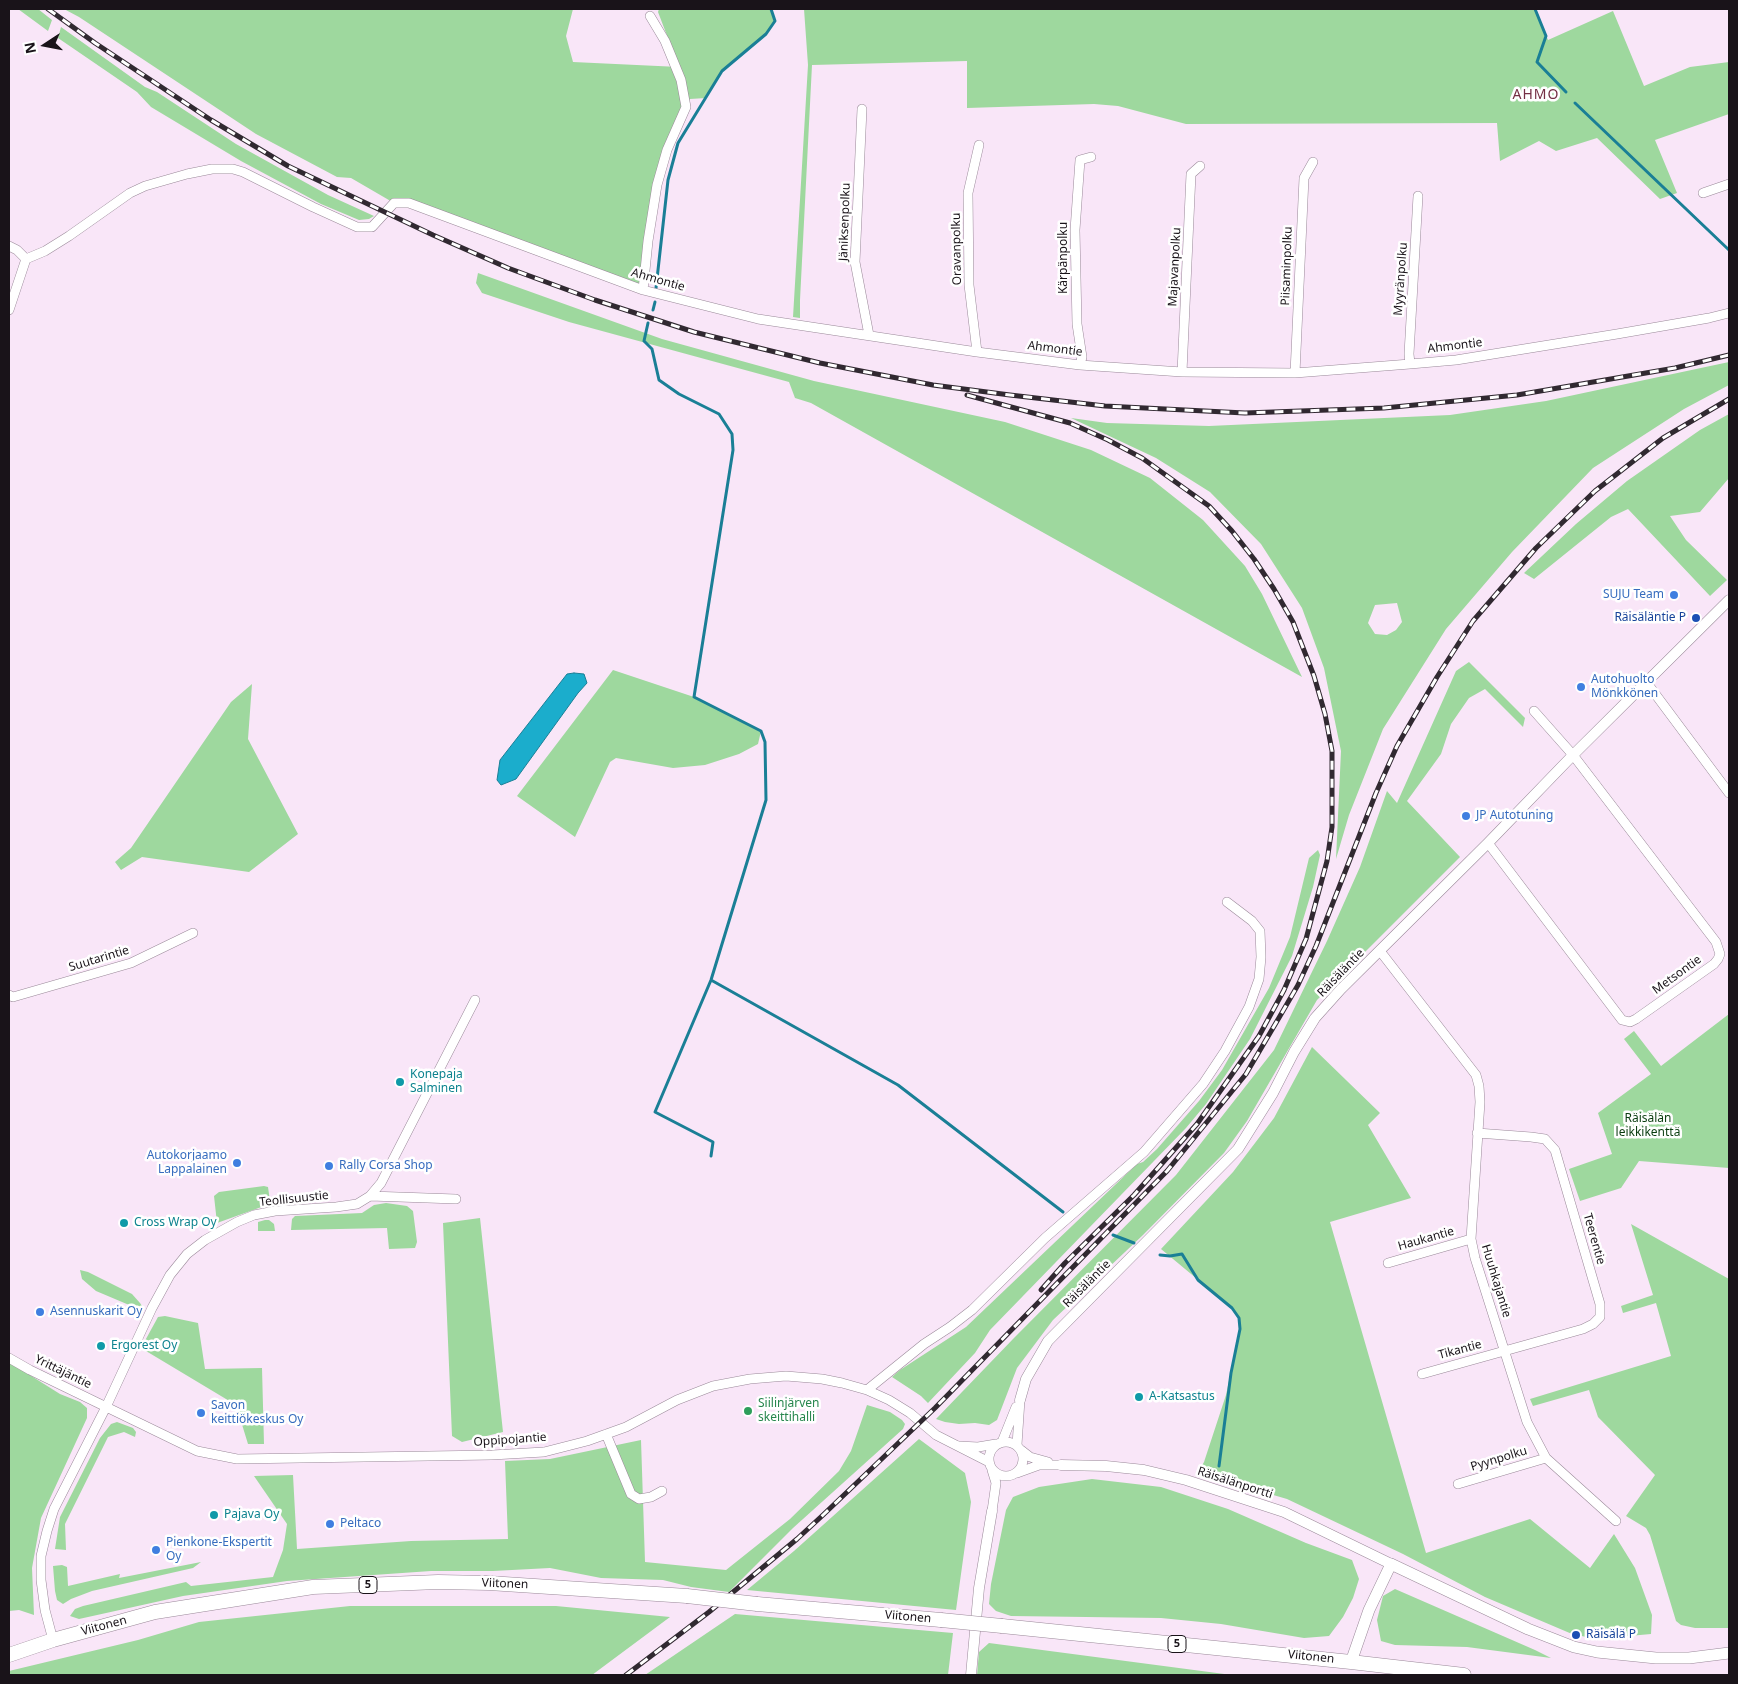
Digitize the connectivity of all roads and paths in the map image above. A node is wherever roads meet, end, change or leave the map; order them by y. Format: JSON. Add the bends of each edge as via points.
{"nodes":[{"id":1,"x":650,"y":16,"type":"dead end"},
{"id":2,"x":862,"y":109,"type":"dead end"},
{"id":3,"x":979,"y":145,"type":"dead end"},
{"id":4,"x":1091,"y":157,"type":"dead end"},
{"id":5,"x":1313,"y":162,"type":"dead end"},
{"id":6,"x":1200,"y":166,"type":"dead end"},
{"id":7,"x":1729,"y":184,"type":"edge"},
{"id":8,"x":1703,"y":194,"type":"dead end"},
{"id":9,"x":1418,"y":196,"type":"dead end"},
{"id":10,"x":9,"y":246,"type":"edge"},
{"id":11,"x":26,"y":259,"type":"junction"},
{"id":12,"x":643,"y":290,"type":"junction"},
{"id":13,"x":9,"y":310,"type":"edge"},
{"id":14,"x":1729,"y":313,"type":"edge"},
{"id":15,"x":869,"y":335,"type":"junction"},
{"id":16,"x":977,"y":352,"type":"junction"},
{"id":17,"x":1410,"y":364,"type":"junction"},
{"id":18,"x":1080,"y":365,"type":"junction"},
{"id":19,"x":1182,"y":372,"type":"junction"},
{"id":20,"x":1295,"y":373,"type":"junction"},
{"id":21,"x":1729,"y":600,"type":"edge"},
{"id":22,"x":1647,"y":683,"type":"junction"},
{"id":23,"x":1534,"y":711,"type":"dead end"},
{"id":24,"x":1573,"y":755,"type":"junction"},
{"id":25,"x":1729,"y":794,"type":"edge"},
{"id":26,"x":1488,"y":843,"type":"junction"},
{"id":27,"x":1227,"y":902,"type":"dead end"},
{"id":28,"x":193,"y":933,"type":"dead end"},
{"id":29,"x":1380,"y":951,"type":"junction"},
{"id":30,"x":9,"y":995,"type":"edge"},
{"id":31,"x":476,"y":1000,"type":"dead end"},
{"id":32,"x":1477,"y":1133,"type":"junction"},
{"id":33,"x":370,"y":1196,"type":"junction"},
{"id":34,"x":456,"y":1199,"type":"dead end"},
{"id":35,"x":1471,"y":1239,"type":"junction"},
{"id":36,"x":1388,"y":1263,"type":"dead end"},
{"id":37,"x":1505,"y":1351,"type":"junction"},
{"id":38,"x":9,"y":1358,"type":"edge"},
{"id":39,"x":1422,"y":1374,"type":"dead end"},
{"id":40,"x":867,"y":1390,"type":"junction"},
{"id":41,"x":1020,"y":1400,"type":"junction"},
{"id":42,"x":106,"y":1407,"type":"junction"},
{"id":43,"x":606,"y":1434,"type":"junction"},
{"id":44,"x":999,"y":1443,"type":"junction"},
{"id":45,"x":956,"y":1446,"type":"junction"},
{"id":46,"x":1019,"y":1448,"type":"junction"},
{"id":47,"x":1546,"y":1458,"type":"junction"},
{"id":48,"x":1060,"y":1465,"type":"junction"},
{"id":49,"x":990,"y":1466,"type":"junction"},
{"id":50,"x":1012,"y":1475,"type":"junction"},
{"id":51,"x":1458,"y":1484,"type":"dead end"},
{"id":52,"x":662,"y":1491,"type":"dead end"},
{"id":53,"x":992,"y":1512,"type":"junction"},
{"id":54,"x":1616,"y":1521,"type":"dead end"},
{"id":55,"x":1391,"y":1564,"type":"junction"},
{"id":56,"x":53,"y":1640,"type":"junction"},
{"id":57,"x":1729,"y":1653,"type":"edge"},
{"id":58,"x":9,"y":1655,"type":"edge"},
{"id":59,"x":1352,"y":1662,"type":"junction"},
{"id":60,"x":971,"y":1675,"type":"edge"},
{"id":61,"x":1464,"y":1675,"type":"edge"}],
"edges":[{"from":1,"to":12,"type":"street","via":[[665,41],[681,80],[686,107],[666,150],[648,241]]},
{"from":2,"to":15,"type":"street","name":"Jäniksenpolku","via":[[855,262]]},
{"from":3,"to":16,"type":"street","name":"Oravanpolku","via":[[968,193],[969,285]]},
{"from":4,"to":18,"type":"street","name":"Kärpänpolku","via":[[1080,160],[1075,230]]},
{"from":5,"to":20,"type":"street","name":"Piisaminpolku","via":[[1304,178]]},
{"from":6,"to":19,"type":"street","name":"Majavanpolku","via":[[1191,174]]},
{"from":7,"to":8,"type":"street"},
{"from":9,"to":17,"type":"street","name":"Myyränpolku"},
{"from":10,"to":11,"type":"street"},
{"from":11,"to":12,"type":"street","name":"Ahmontie","via":[[69,236],[130,192],[187,174],[233,169],[358,227],[372,227],[394,202],[409,203]]},
{"from":11,"to":13,"type":"street"},
{"from":12,"to":15,"type":"street","name":"Ahmontie","via":[[758,319]]},
{"from":14,"to":17,"type":"street","name":"Ahmontie","via":[[1456,360]]},
{"from":15,"to":16,"type":"street","name":"Ahmontie"},
{"from":16,"to":18,"type":"street","name":"Ahmontie"},
{"from":17,"to":20,"type":"street","name":"Ahmontie"},
{"from":18,"to":19,"type":"street","name":"Ahmontie"},
{"from":19,"to":20,"type":"street","name":"Ahmontie"},
{"from":21,"to":22,"type":"street","name":"Räisäläntie"},
{"from":22,"to":24,"type":"street","name":"Räisäläntie"},
{"from":22,"to":25,"type":"street"},
{"from":23,"to":24,"type":"street"},
{"from":24,"to":26,"type":"street","name":"Räisäläntie"},
{"from":24,"to":26,"type":"street","name":"Metsontie","via":[[1716,942],[1720,954],[1716,962],[1635,1020],[1622,1020]]},
{"from":26,"to":29,"type":"street","name":"Räisäläntie"},
{"from":27,"to":40,"type":"street","via":[[1260,932],[1259,978],[1249,1006],[1204,1084],[1144,1152],[1051,1232],[972,1310]]},
{"from":28,"to":30,"type":"street","name":"Suutarintie","via":[[131,963],[13,997]]},
{"from":29,"to":32,"type":"street","name":"Huuhkajantie","via":[[1476,1075],[1480,1102]]},
{"from":29,"to":41,"type":"street","name":"Räisäläntie","via":[[1315,1018],[1238,1149],[1048,1341],[1026,1379]]},
{"from":31,"to":33,"type":"street","via":[[381,1183]]},
{"from":32,"to":35,"type":"street","name":"Huuhkajantie"},
{"from":32,"to":37,"type":"street","name":"Teerentie","via":[[1545,1139],[1554,1150],[1600,1304],[1600,1317],[1583,1329]]},
{"from":33,"to":34,"type":"street"},
{"from":33,"to":42,"type":"street","name":"Teollisuustie","via":[[357,1204],[254,1215],[232,1224],[187,1254],[170,1275],[152,1308]]},
{"from":35,"to":36,"type":"street","name":"Haukantie"},
{"from":35,"to":37,"type":"street","name":"Huuhkajantie"},
{"from":37,"to":39,"type":"street","name":"Tikantie"},
{"from":37,"to":47,"type":"street","name":"Huuhkajantie","via":[[1527,1422]]},
{"from":38,"to":42,"type":"street","name":"Yrittäjäntie"},
{"from":40,"to":43,"type":"street","name":"Oppipojantie","via":[[822,1379],[786,1376],[750,1379],[714,1386]]},
{"from":40,"to":45,"type":"street","name":"Oppipojantie","via":[[896,1404]]},
{"from":41,"to":44,"type":"street"},
{"from":41,"to":46,"type":"street"},
{"from":42,"to":43,"type":"street","name":"Oppipojantie","via":[[197,1451],[250,1460],[544,1452]]},
{"from":42,"to":56,"type":"street","name":"Teollisuustie","via":[[46,1531],[41,1580]]},
{"from":43,"to":52,"type":"street","via":[[631,1494],[639,1499]]},
{"from":44,"to":45,"type":"street","via":[[978,1447]]},
{"from":44,"to":46,"type":"street","via":[[1007,1441]]},
{"from":44,"to":49,"type":"street","via":[[989,1452]]},
{"from":45,"to":49,"type":"street","name":"Oppipojantie"},
{"from":46,"to":48,"type":"street","via":[[1030,1457]]},
{"from":46,"to":50,"type":"street","via":[[1022,1466]]},
{"from":47,"to":51,"type":"street","name":"Pyynpolku"},
{"from":47,"to":54,"type":"street","name":"Huuhkajantie"},
{"from":48,"to":50,"type":"street","via":[[1039,1465]]},
{"from":48,"to":55,"type":"street","name":"Räisälänportti","via":[[1144,1470],[1186,1480],[1284,1512]]},
{"from":49,"to":50,"type":"street","via":[[1003,1476]]},
{"from":49,"to":53,"type":"street","via":[[996,1483]]},
{"from":50,"to":53,"type":"street","via":[[1001,1484]]},
{"from":53,"to":60,"type":"street","via":[[979,1588]]},
{"from":55,"to":57,"type":"main road","via":[[1574,1648],[1656,1658]]},
{"from":55,"to":59,"type":"main road","name":"Viitonen","via":[[1369,1610]]},
{"from":56,"to":58,"type":"highway","name":"Viitonen","number":"5"},
{"from":56,"to":59,"type":"highway","name":"Viitonen","number":"5","bridge":true,"via":[[155,1612],[313,1587],[438,1582],[688,1596]]},
{"from":59,"to":61,"type":"highway","number":"5"}]}
